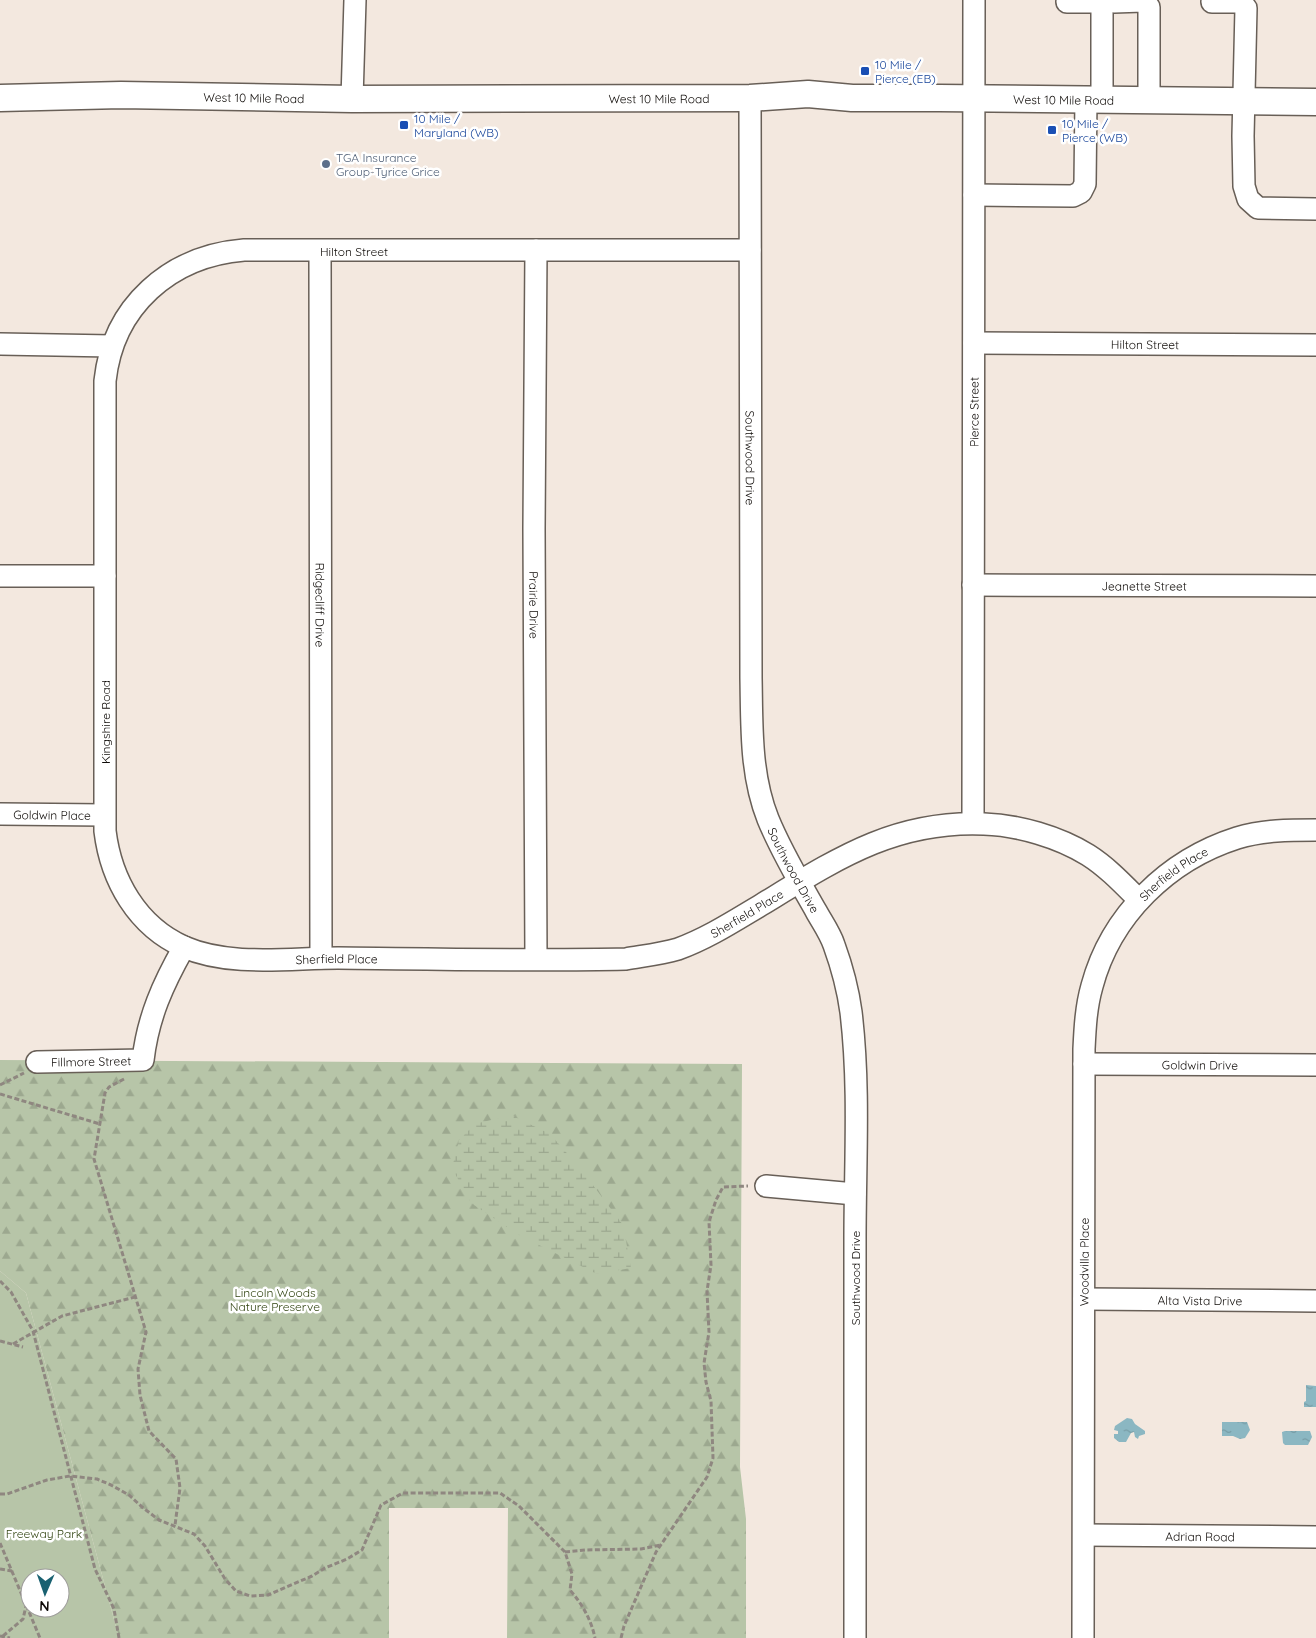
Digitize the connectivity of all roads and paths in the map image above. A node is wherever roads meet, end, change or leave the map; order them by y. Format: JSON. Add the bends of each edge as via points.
{"nodes":[{"id":1,"x":356,"y":0,"type":"edge"},
{"id":2,"x":974,"y":0,"type":"edge"},
{"id":3,"x":1067,"y":2,"type":"dead end"},
{"id":4,"x":1114,"y":2,"type":"dead end"},
{"id":5,"x":1212,"y":2,"type":"dead end"},
{"id":6,"x":0,"y":98,"type":"edge"},
{"id":7,"x":750,"y":98,"type":"junction"},
{"id":8,"x":973,"y":98,"type":"junction"},
{"id":9,"x":352,"y":99,"type":"junction"},
{"id":10,"x":1094,"y":99,"type":"junction"},
{"id":11,"x":1149,"y":100,"type":"junction"},
{"id":12,"x":1244,"y":101,"type":"junction"},
{"id":13,"x":1316,"y":102,"type":"edge"},
{"id":14,"x":974,"y":195,"type":"junction"},
{"id":15,"x":1316,"y":209,"type":"edge"},
{"id":16,"x":536,"y":250,"type":"junction"},
{"id":17,"x":750,"y":250,"type":"junction"},
{"id":18,"x":320,"y":251,"type":"junction"},
{"id":19,"x":974,"y":343,"type":"junction"},
{"id":20,"x":0,"y":344,"type":"edge"},
{"id":21,"x":1316,"y":345,"type":"edge"},
{"id":22,"x":112,"y":346,"type":"junction"},
{"id":23,"x":0,"y":576,"type":"edge"},
{"id":24,"x":105,"y":576,"type":"junction"},
{"id":25,"x":973,"y":584,"type":"junction"},
{"id":26,"x":1316,"y":586,"type":"edge"},
{"id":27,"x":0,"y":814,"type":"edge"},
{"id":28,"x":104,"y":815,"type":"junction"},
{"id":29,"x":973,"y":823,"type":"junction"},
{"id":30,"x":1316,"y":830,"type":"edge"},
{"id":31,"x":800,"y":882,"type":"junction"},
{"id":32,"x":1139,"y":900,"type":"junction"},
{"id":33,"x":184,"y":947,"type":"junction"},
{"id":34,"x":321,"y":958,"type":"junction"},
{"id":35,"x":536,"y":959,"type":"junction"},
{"id":36,"x":139,"y":1060,"type":"junction"},
{"id":37,"x":37,"y":1062,"type":"joint"},
{"id":38,"x":1084,"y":1064,"type":"junction"},
{"id":39,"x":1316,"y":1065,"type":"edge"},
{"id":40,"x":0,"y":1085,"type":"edge"},
{"id":41,"x":0,"y":1094,"type":"edge"},
{"id":42,"x":100,"y":1124,"type":"junction"},
{"id":43,"x":766,"y":1186,"type":"joint"},
{"id":44,"x":856,"y":1194,"type":"junction"},
{"id":45,"x":0,"y":1281,"type":"edge"},
{"id":46,"x":135,"y":1297,"type":"junction"},
{"id":47,"x":1084,"y":1299,"type":"junction"},
{"id":48,"x":1316,"y":1301,"type":"edge"},
{"id":49,"x":32,"y":1332,"type":"junction"},
{"id":50,"x":0,"y":1341,"type":"edge"},
{"id":51,"x":13,"y":1344,"type":"junction"},
{"id":52,"x":23,"y":1348,"type":"dead end"},
{"id":53,"x":69,"y":1476,"type":"junction"},
{"id":54,"x":0,"y":1494,"type":"edge"},
{"id":55,"x":175,"y":1526,"type":"junction"},
{"id":56,"x":1084,"y":1535,"type":"junction"},
{"id":57,"x":1316,"y":1537,"type":"edge"},
{"id":58,"x":0,"y":1543,"type":"edge"},
{"id":59,"x":661,"y":1545,"type":"junction"},
{"id":60,"x":565,"y":1552,"type":"junction"},
{"id":61,"x":0,"y":1568,"type":"edge"},
{"id":62,"x":12,"y":1571,"type":"junction"},
{"id":63,"x":20,"y":1590,"type":"edge"},
{"id":64,"x":23,"y":1618,"type":"edge"},
{"id":65,"x":32,"y":1618,"type":"edge"},
{"id":66,"x":2,"y":1636,"type":"edge"},
{"id":67,"x":10,"y":1638,"type":"edge"},
{"id":68,"x":40,"y":1638,"type":"edge"},
{"id":69,"x":120,"y":1638,"type":"edge"},
{"id":70,"x":595,"y":1638,"type":"edge"},
{"id":71,"x":621,"y":1638,"type":"edge"},
{"id":72,"x":855,"y":1638,"type":"edge"},
{"id":73,"x":1084,"y":1638,"type":"edge"}],
"edges":[{"from":1,"to":9,"type":"street"},
{"from":2,"to":8,"type":"street","name":"Pierce Street"},
{"from":3,"to":10,"type":"street","via":[[1096,2],[1102,8]]},
{"from":4,"to":11,"type":"street","via":[[1143,1],[1150,7]]},
{"from":5,"to":12,"type":"street","via":[[1240,2],[1246,8]]},
{"from":6,"to":9,"type":"main road","name":"West 10 Mile Road","via":[[121,95]]},
{"from":7,"to":8,"type":"main road","name":"West 10 Mile Road","via":[[808,94],[852,98]]},
{"from":7,"to":9,"type":"main road","name":"West 10 Mile Road"},
{"from":7,"to":17,"type":"street","name":"Southwood Drive"},
{"from":8,"to":10,"type":"main road","name":"West 10 Mile Road"},
{"from":8,"to":14,"type":"street","name":"Pierce Street"},
{"from":10,"to":11,"type":"main road","name":"West 10 Mile Road"},
{"from":10,"to":14,"type":"street","via":[[1085,184],[1081,192],[1073,196]]},
{"from":11,"to":12,"type":"main road","name":"West 10 Mile Road"},
{"from":12,"to":13,"type":"main road","name":"West 10 Mile Road"},
{"from":12,"to":15,"type":"street","via":[[1244,186],[1248,199],[1258,208]]},
{"from":14,"to":19,"type":"street","name":"Pierce Street"},
{"from":16,"to":17,"type":"street","name":"Hilton Street"},
{"from":16,"to":18,"type":"street","name":"Hilton Street"},
{"from":16,"to":35,"type":"street","name":"Prairie Drive"},
{"from":17,"to":31,"type":"street","name":"Southwood Drive","via":[[752,748],[768,818]]},
{"from":18,"to":22,"type":"street","name":"Hilton Street","via":[[244,250],[192,261],[163,278],[136,303]]},
{"from":18,"to":34,"type":"street","name":"Ridgecliff Drive"},
{"from":19,"to":21,"type":"street","name":"Hilton Street"},
{"from":19,"to":25,"type":"street","name":"Pierce Street"},
{"from":20,"to":22,"type":"street"},
{"from":22,"to":24,"type":"street","name":"Kingshire Road","via":[[106,365],[104,395]]},
{"from":23,"to":24,"type":"street"},
{"from":24,"to":28,"type":"street","name":"Kingshire Road"},
{"from":25,"to":26,"type":"street","name":"Jeanette Street"},
{"from":25,"to":29,"type":"street","name":"Pierce Street"},
{"from":27,"to":28,"type":"street","name":"Goldwin Place"},
{"from":28,"to":33,"type":"street","name":"Kingshire Road","via":[[109,856],[126,894],[144,918]]},
{"from":29,"to":31,"type":"street","name":"Sherfield Place","via":[[934,826],[893,835]]},
{"from":29,"to":32,"type":"street","name":"Sherfield Place","via":[[1014,827],[1067,845],[1100,864]]},
{"from":30,"to":32,"type":"street","name":"Sherfield Place","via":[[1267,832],[1210,848],[1172,870]]},
{"from":31,"to":35,"type":"street","name":"Sherfield Place","via":[[717,931],[677,949],[626,959]]},
{"from":31,"to":44,"type":"street","name":"Southwood Drive","via":[[834,943],[851,1011],[856,1088]]},
{"from":32,"to":38,"type":"street","name":"Woodvilla Place","via":[[1123,919],[1096,973],[1087,1007]]},
{"from":33,"to":34,"type":"street","name":"Sherfield Place","via":[[225,958]]},
{"from":33,"to":36,"type":"street","via":[[157,1001]]},
{"from":34,"to":35,"type":"street","name":"Sherfield Place"},
{"from":36,"to":37,"type":"street","name":"Fillmore Street"},
{"from":36,"to":42,"type":"path","via":[[130,1074],[109,1087]]},
{"from":37,"to":40,"type":"path","via":[[35,1068]]},
{"from":38,"to":39,"type":"street","name":"Goldwin Drive"},
{"from":38,"to":47,"type":"street","name":"Woodvilla Place"},
{"from":41,"to":42,"type":"path"},
{"from":42,"to":46,"type":"path","via":[[94,1159]]},
{"from":43,"to":44,"type":"street"},
{"from":43,"to":59,"type":"path","via":[[723,1186],[709,1222],[709,1332],[704,1363],[711,1401],[713,1458],[707,1477]]},
{"from":44,"to":72,"type":"street","name":"Southwood Drive"},
{"from":45,"to":49,"type":"path","via":[[11,1292]]},
{"from":46,"to":49,"type":"path","via":[[62,1316]]},
{"from":46,"to":55,"type":"path","via":[[146,1332],[138,1369],[148,1431],[176,1458],[180,1488]]},
{"from":47,"to":48,"type":"street","name":"Alta Vista Drive"},
{"from":47,"to":56,"type":"street","name":"Woodvilla Place"},
{"from":49,"to":51,"type":"path"},
{"from":49,"to":53,"type":"path"},
{"from":50,"to":51,"type":"path"},
{"from":51,"to":52,"type":"path"},
{"from":53,"to":54,"type":"path"},
{"from":53,"to":55,"type":"path","via":[[97,1479],[111,1485],[160,1520]]},
{"from":53,"to":69,"type":"path","via":[[95,1569],[114,1608]]},
{"from":55,"to":60,"type":"path","via":[[194,1534],[224,1579],[236,1591],[250,1596],[268,1595],[362,1550],[381,1505],[403,1493],[500,1493],[519,1506]]},
{"from":56,"to":57,"type":"street","name":"Adrian Road"},
{"from":56,"to":73,"type":"street","name":"Woodvilla Place"},
{"from":58,"to":62,"type":"path"},
{"from":59,"to":60,"type":"path","via":[[615,1551]]},
{"from":59,"to":71,"type":"path"},
{"from":60,"to":70,"type":"path","via":[[572,1574],[570,1590],[582,1603]]},
{"from":61,"to":62,"type":"path"},
{"from":62,"to":63,"type":"path"},
{"from":64,"to":66,"type":"path"},
{"from":65,"to":68,"type":"path"},
{"from":66,"to":67,"type":"path"}]}
